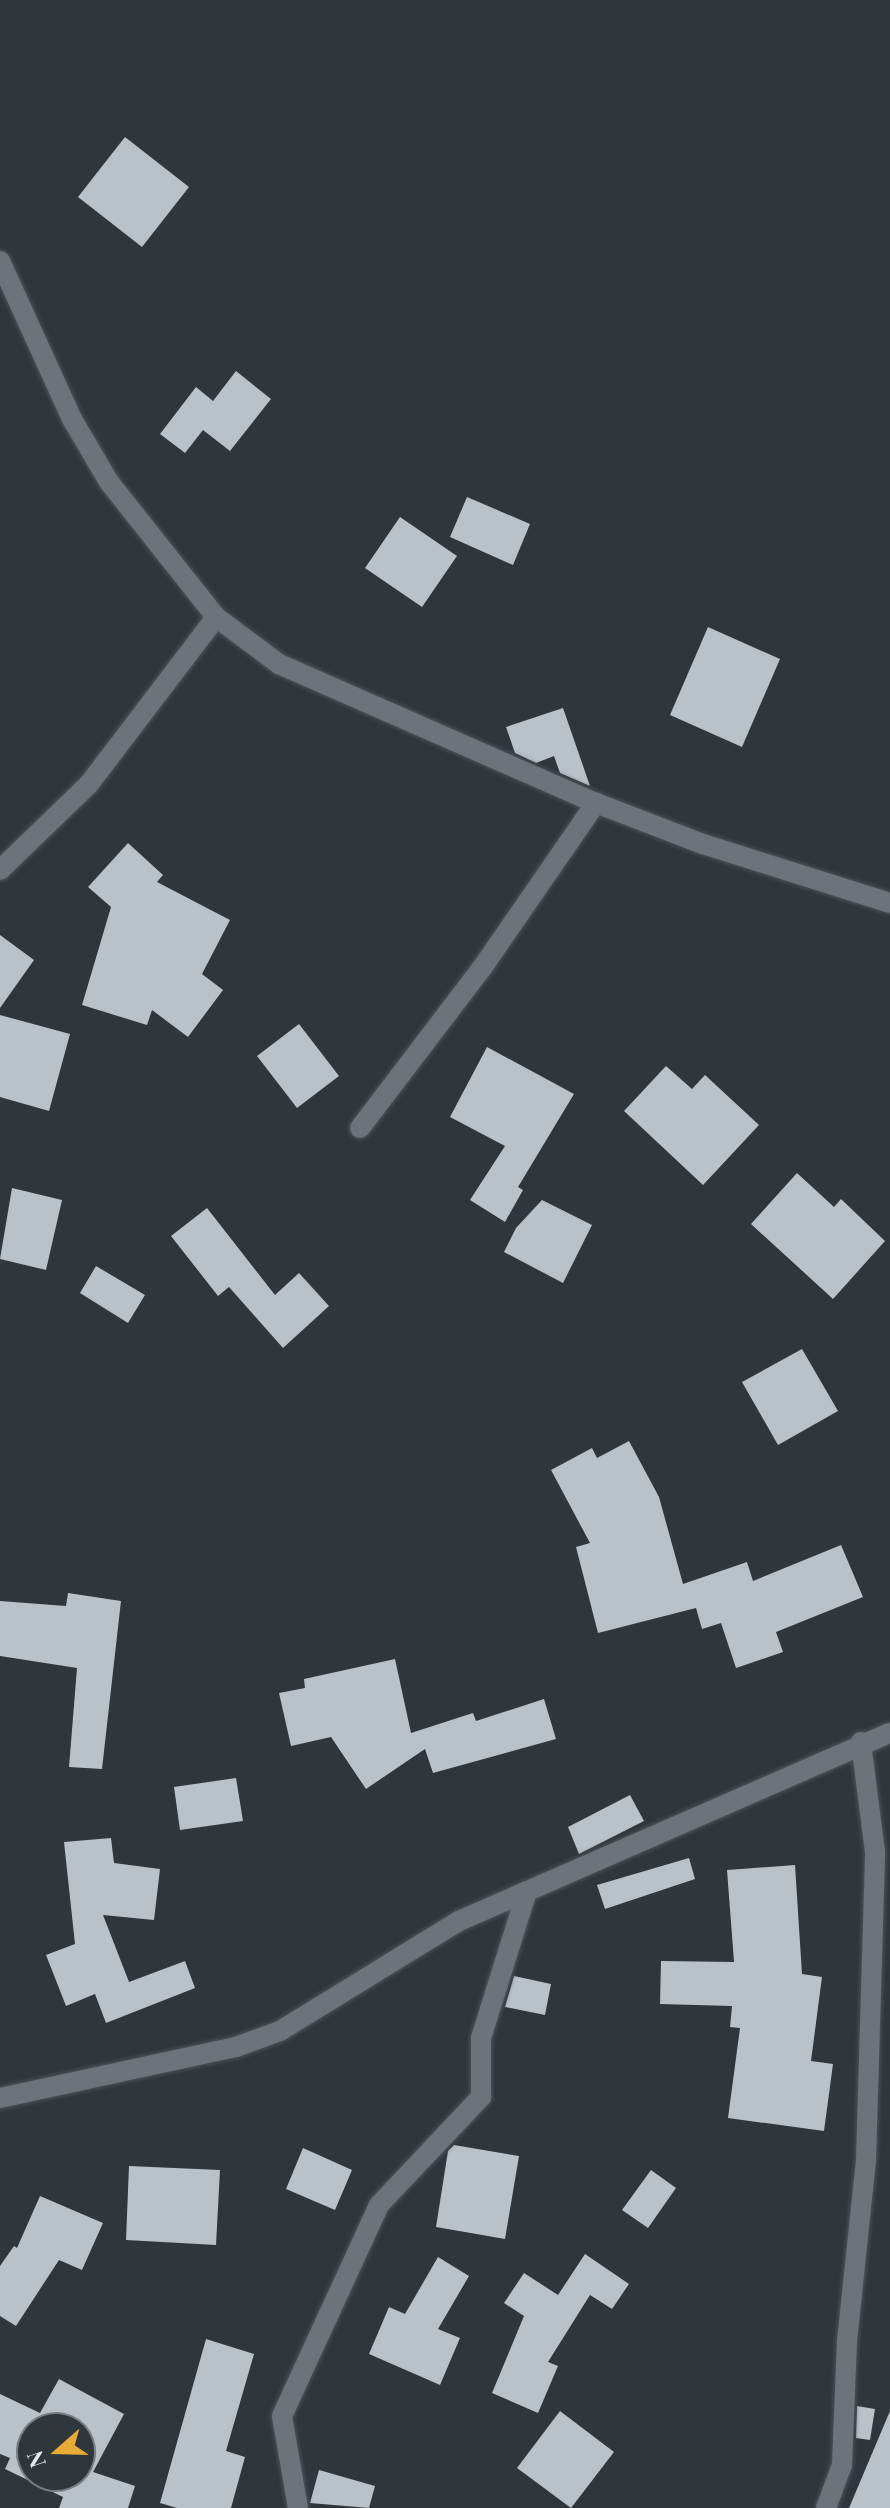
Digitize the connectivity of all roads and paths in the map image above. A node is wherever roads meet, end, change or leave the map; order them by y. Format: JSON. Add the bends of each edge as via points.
{"nodes":[{"id":1,"x":0,"y":261,"type":"edge"},
{"id":2,"x":216,"y":617,"type":"junction"},
{"id":3,"x":596,"y":803,"type":"junction"},
{"id":4,"x":0,"y":870,"type":"edge"},
{"id":5,"x":890,"y":903,"type":"edge"},
{"id":6,"x":360,"y":1128,"type":"dead end"},
{"id":7,"x":890,"y":1733,"type":"edge"},
{"id":8,"x":861,"y":1742,"type":"junction"},
{"id":9,"x":527,"y":1891,"type":"junction"},
{"id":10,"x":0,"y":2098,"type":"edge"},
{"id":11,"x":298,"y":2508,"type":"edge"},
{"id":12,"x":826,"y":2508,"type":"edge"}],
"edges":[{"from":1,"to":2,"type":"street","via":[[72,419],[109,482]]},
{"from":2,"to":3,"type":"street","via":[[279,664]]},
{"from":2,"to":4,"type":"street","via":[[89,784]]},
{"from":3,"to":5,"type":"street","via":[[703,844]]},
{"from":3,"to":6,"type":"street","via":[[482,968]]},
{"from":7,"to":8,"type":"street"},
{"from":8,"to":9,"type":"street"},
{"from":8,"to":12,"type":"street","via":[[875,1852],[866,2160],[847,2341],[842,2465]]},
{"from":9,"to":10,"type":"street","via":[[459,1921],[280,2031],[236,2047]]},
{"from":9,"to":11,"type":"street","via":[[481,2038],[481,2097],[379,2205],[282,2416]]}]}
